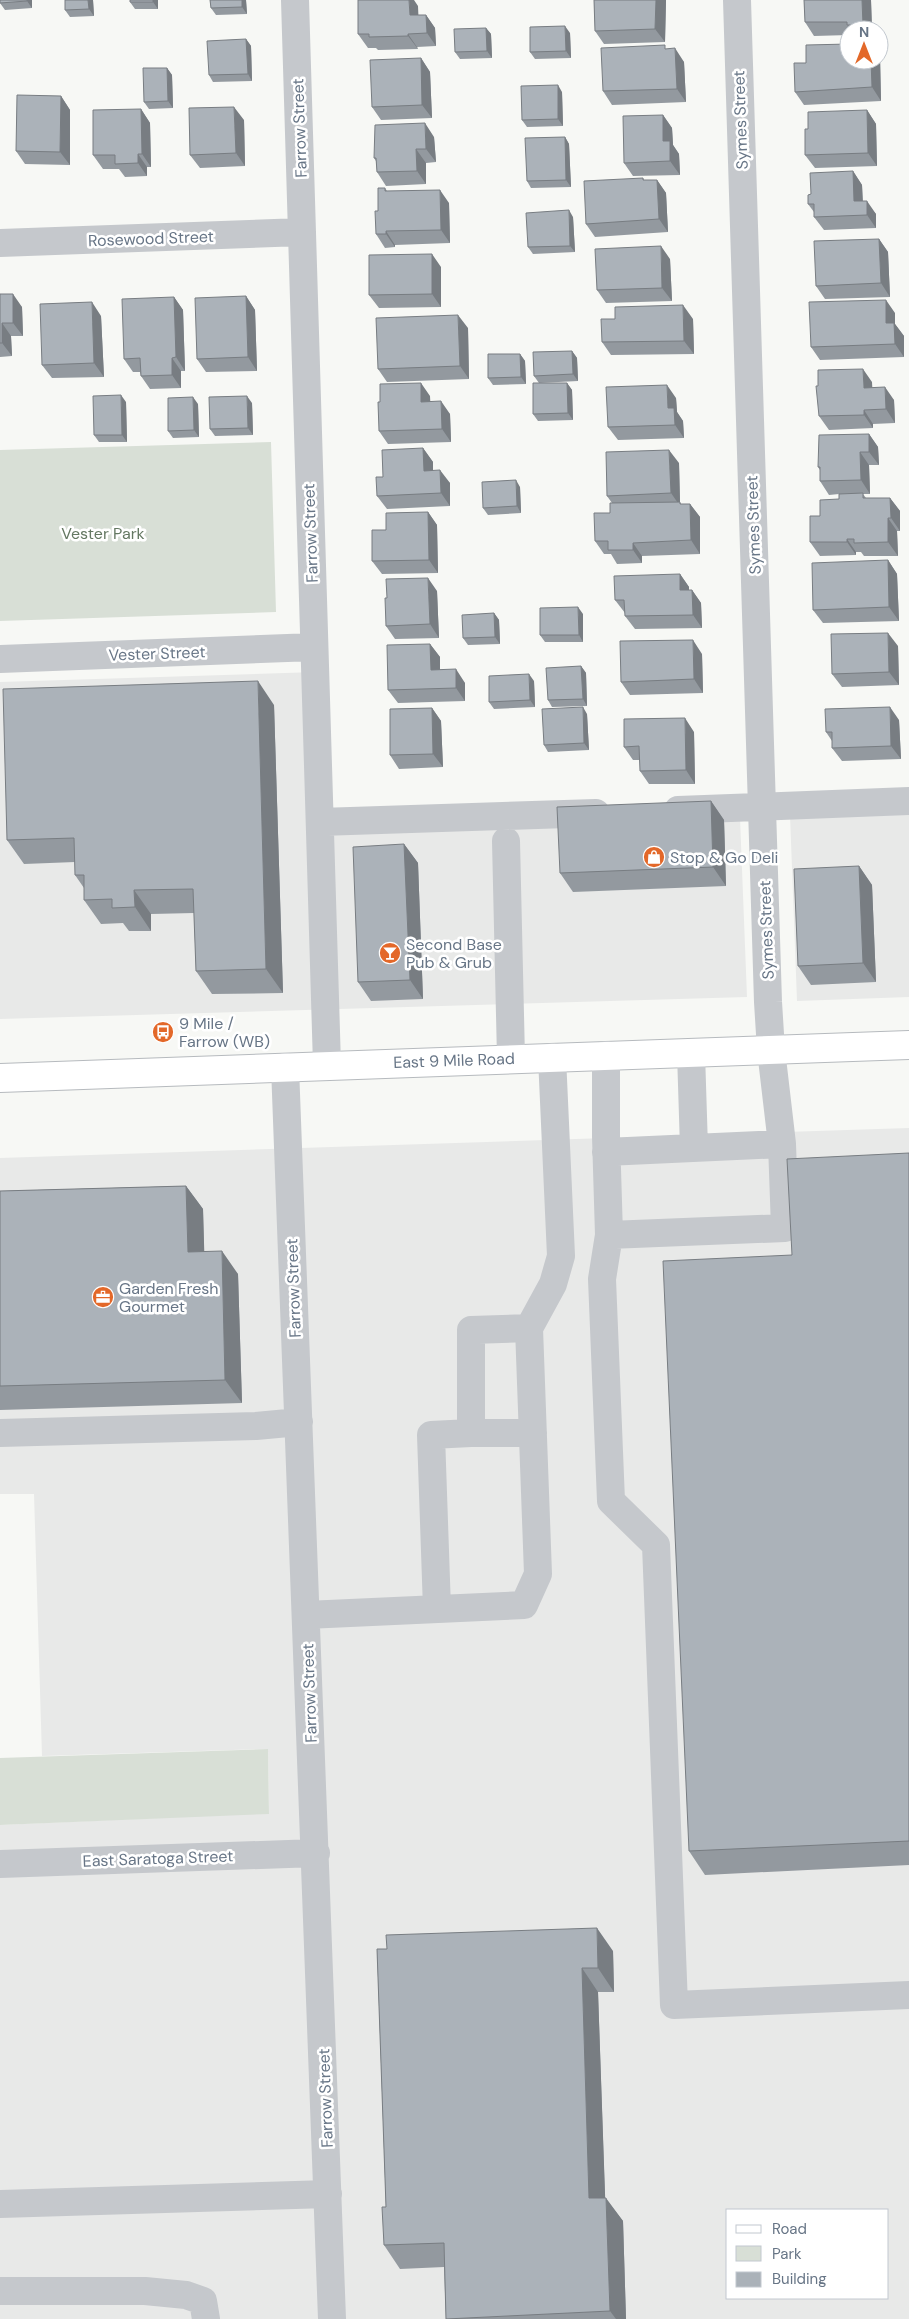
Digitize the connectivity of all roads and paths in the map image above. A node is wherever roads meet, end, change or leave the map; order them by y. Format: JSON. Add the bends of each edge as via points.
{"nodes":[{"id":1,"x":295,"y":0,"type":"edge"},
{"id":2,"x":737,"y":0,"type":"edge"},
{"id":3,"x":302,"y":232,"type":"junction"},
{"id":4,"x":0,"y":243,"type":"edge"},
{"id":5,"x":314,"y":646,"type":"junction"},
{"id":6,"x":0,"y":659,"type":"edge"},
{"id":7,"x":909,"y":801,"type":"edge"},
{"id":8,"x":762,"y":806,"type":"junction"},
{"id":9,"x":657,"y":811,"type":"edge"},
{"id":10,"x":618,"y":812,"type":"edge"},
{"id":11,"x":320,"y":822,"type":"junction"},
{"id":12,"x":506,"y":842,"type":"dead end"},
{"id":13,"x":909,"y":1045,"type":"edge"},
{"id":14,"x":771,"y":1050,"type":"junction"},
{"id":15,"x":691,"y":1053,"type":"junction"},
{"id":16,"x":606,"y":1055,"type":"junction"},
{"id":17,"x":552,"y":1057,"type":"junction"},
{"id":18,"x":511,"y":1058,"type":"junction"},
{"id":19,"x":327,"y":1065,"type":"junction"},
{"id":20,"x":285,"y":1067,"type":"junction"},
{"id":21,"x":0,"y":1078,"type":"edge"},
{"id":22,"x":782,"y":1144,"type":"junction"},
{"id":23,"x":694,"y":1148,"type":"junction"},
{"id":24,"x":606,"y":1152,"type":"junction"},
{"id":25,"x":609,"y":1235,"type":"junction"},
{"id":26,"x":529,"y":1328,"type":"junction"},
{"id":27,"x":299,"y":1422,"type":"junction"},
{"id":28,"x":0,"y":1433,"type":"edge"},
{"id":29,"x":472,"y":1433,"type":"junction"},
{"id":30,"x":533,"y":1433,"type":"junction"},
{"id":31,"x":437,"y":1609,"type":"junction"},
{"id":32,"x":306,"y":1615,"type":"junction"},
{"id":33,"x":316,"y":1853,"type":"junction"},
{"id":34,"x":0,"y":1864,"type":"edge"},
{"id":35,"x":909,"y":1995,"type":"edge"},
{"id":36,"x":328,"y":2194,"type":"junction"},
{"id":37,"x":0,"y":2204,"type":"edge"},
{"id":38,"x":0,"y":2291,"type":"edge"},
{"id":39,"x":206,"y":2319,"type":"edge"},
{"id":40,"x":332,"y":2319,"type":"edge"}],
"edges":[{"from":1,"to":3,"type":"street","name":"Farrow Street"},
{"from":2,"to":8,"type":"street","name":"Symes Street"},
{"from":3,"to":4,"type":"street","name":"Rosewood Street"},
{"from":3,"to":5,"type":"street","name":"Farrow Street"},
{"from":5,"to":6,"type":"street","name":"Vester Street"},
{"from":5,"to":11,"type":"street","name":"Farrow Street"},
{"from":7,"to":8,"type":"street"},
{"from":8,"to":9,"type":"street"},
{"from":8,"to":14,"type":"street","name":"Symes Street"},
{"from":10,"to":11,"type":"street"},
{"from":11,"to":19,"type":"street","name":"Farrow Street"},
{"from":12,"to":18,"type":"street"},
{"from":13,"to":14,"type":"main road","name":"East 9 Mile Road"},
{"from":14,"to":15,"type":"main road","name":"East 9 Mile Road"},
{"from":14,"to":22,"type":"street","name":"Symes Street"},
{"from":15,"to":16,"type":"main road","name":"East 9 Mile Road"},
{"from":15,"to":23,"type":"street"},
{"from":16,"to":17,"type":"main road","name":"East 9 Mile Road"},
{"from":16,"to":24,"type":"street"},
{"from":17,"to":18,"type":"main road","name":"East 9 Mile Road"},
{"from":17,"to":26,"type":"street","via":[[561,1256],[553,1284]]},
{"from":18,"to":19,"type":"main road","name":"East 9 Mile Road"},
{"from":19,"to":20,"type":"main road","name":"East 9 Mile Road"},
{"from":20,"to":21,"type":"main road","name":"East 9 Mile Road"},
{"from":20,"to":27,"type":"street","name":"Farrow Street"},
{"from":22,"to":23,"type":"street"},
{"from":22,"to":25,"type":"street","name":"Symes Street","via":[[785,1228]]},
{"from":23,"to":24,"type":"street"},
{"from":24,"to":25,"type":"street"},
{"from":25,"to":35,"type":"street","via":[[602,1279],[611,1501],[656,1545],[674,2005]]},
{"from":26,"to":29,"type":"street","via":[[471,1330]]},
{"from":26,"to":30,"type":"street"},
{"from":27,"to":28,"type":"street"},
{"from":27,"to":32,"type":"street","name":"Farrow Street"},
{"from":29,"to":30,"type":"street"},
{"from":29,"to":31,"type":"street","via":[[431,1435]]},
{"from":30,"to":31,"type":"street","via":[[538,1574],[524,1605]]},
{"from":31,"to":32,"type":"street"},
{"from":32,"to":33,"type":"street","name":"Farrow Street"},
{"from":33,"to":34,"type":"street","name":"East Saratoga Street"},
{"from":33,"to":36,"type":"street","name":"Farrow Street"},
{"from":36,"to":37,"type":"street"},
{"from":36,"to":40,"type":"street","name":"Farrow Street"},
{"from":38,"to":39,"type":"street","via":[[145,2291],[186,2295],[203,2300]]}]}
